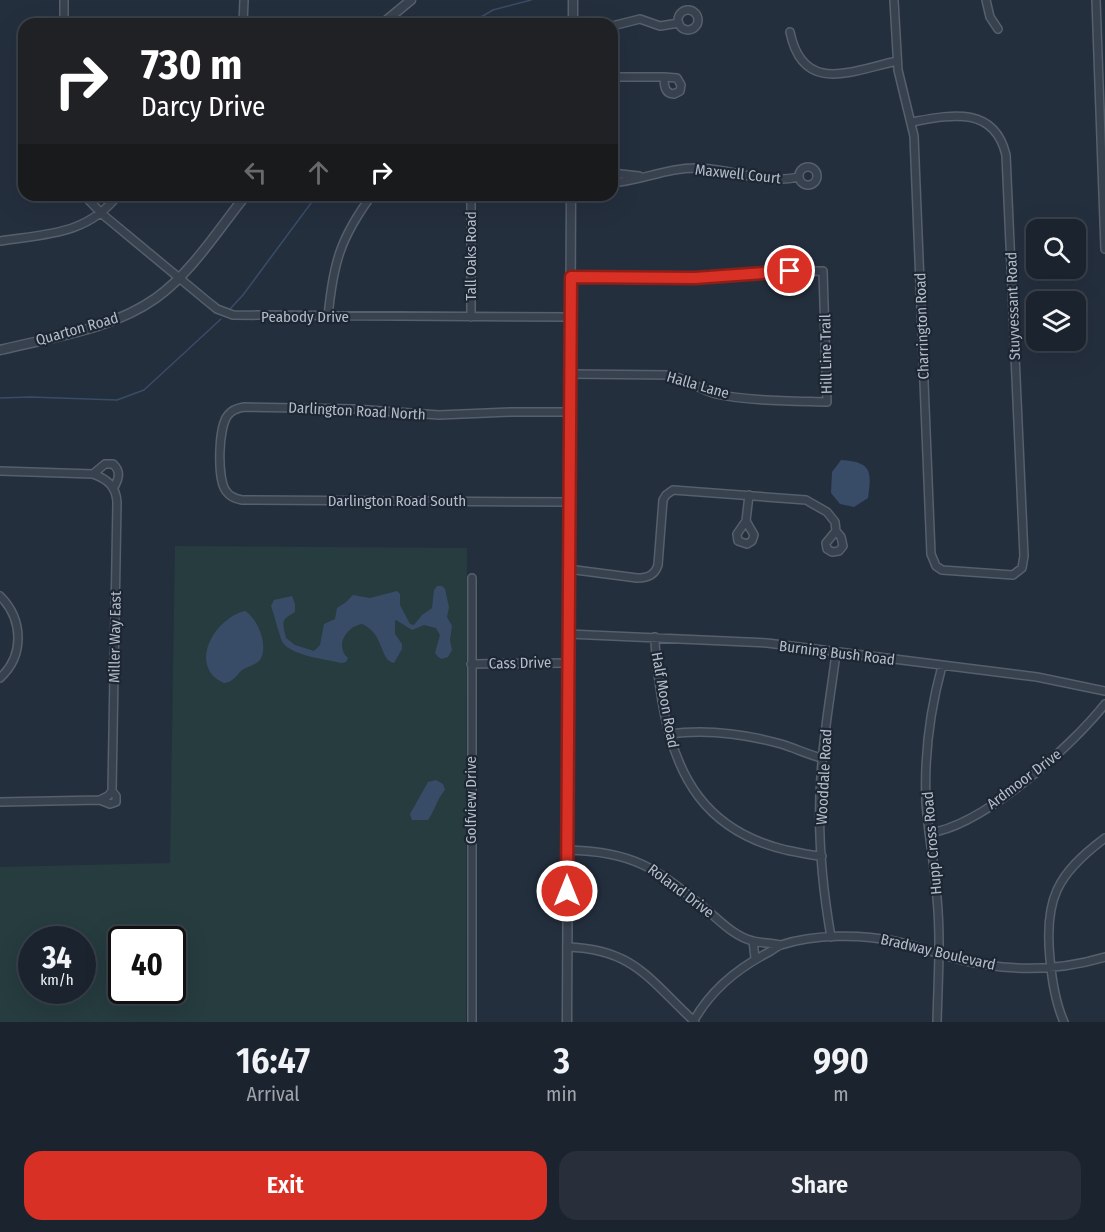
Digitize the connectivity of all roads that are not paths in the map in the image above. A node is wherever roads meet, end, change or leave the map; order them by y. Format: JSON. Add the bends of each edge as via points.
{"nodes":[{"id":1,"x":64,"y":0,"type":"edge"},
{"id":2,"x":244,"y":0,"type":"edge"},
{"id":3,"x":411,"y":0,"type":"edge"},
{"id":4,"x":573,"y":0,"type":"edge"},
{"id":5,"x":894,"y":0,"type":"edge"},
{"id":6,"x":986,"y":0,"type":"edge"},
{"id":7,"x":1096,"y":0,"type":"edge"},
{"id":8,"x":64,"y":18,"type":"edge"},
{"id":9,"x":243,"y":18,"type":"edge"},
{"id":10,"x":389,"y":18,"type":"edge"},
{"id":11,"x":573,"y":18,"type":"edge"},
{"id":12,"x":679,"y":23,"type":"dead end"},
{"id":13,"x":618,"y":24,"type":"edge"},
{"id":14,"x":998,"y":29,"type":"dead end"},
{"id":15,"x":789,"y":32,"type":"dead end"},
{"id":16,"x":897,"y":61,"type":"junction"},
{"id":17,"x":618,"y":77,"type":"edge"},
{"id":18,"x":664,"y":78,"type":"dead end"},
{"id":19,"x":912,"y":122,"type":"junction"},
{"id":20,"x":618,"y":174,"type":"edge"},
{"id":21,"x":642,"y":176,"type":"junction"},
{"id":22,"x":800,"y":177,"type":"dead end"},
{"id":23,"x":618,"y":182,"type":"edge"},
{"id":24,"x":90,"y":201,"type":"edge"},
{"id":25,"x":113,"y":201,"type":"edge"},
{"id":26,"x":241,"y":201,"type":"edge"},
{"id":27,"x":368,"y":201,"type":"edge"},
{"id":28,"x":471,"y":201,"type":"edge"},
{"id":29,"x":571,"y":201,"type":"edge"},
{"id":30,"x":102,"y":214,"type":"junction"},
{"id":31,"x":0,"y":241,"type":"edge"},
{"id":32,"x":1105,"y":249,"type":"edge"},
{"id":33,"x":571,"y":277,"type":"junction"},
{"id":34,"x":178,"y":278,"type":"junction"},
{"id":35,"x":328,"y":317,"type":"junction"},
{"id":36,"x":471,"y":317,"type":"junction"},
{"id":37,"x":570,"y":317,"type":"junction"},
{"id":38,"x":0,"y":350,"type":"edge"},
{"id":39,"x":570,"y":374,"type":"junction"},
{"id":40,"x":827,"y":402,"type":"joint"},
{"id":41,"x":569,"y":412,"type":"junction"},
{"id":42,"x":0,"y":471,"type":"edge"},
{"id":43,"x":93,"y":474,"type":"junction"},
{"id":44,"x":114,"y":487,"type":"junction"},
{"id":45,"x":227,"y":492,"type":"joint"},
{"id":46,"x":749,"y":495,"type":"junction"},
{"id":47,"x":569,"y":502,"type":"junction"},
{"id":48,"x":746,"y":521,"type":"dead end"},
{"id":49,"x":836,"y":531,"type":"dead end"},
{"id":50,"x":568,"y":569,"type":"junction"},
{"id":51,"x":1020,"y":571,"type":"joint"},
{"id":52,"x":472,"y":578,"type":"dead end"},
{"id":53,"x":0,"y":596,"type":"edge"},
{"id":54,"x":568,"y":634,"type":"junction"},
{"id":55,"x":655,"y":637,"type":"junction"},
{"id":56,"x":836,"y":653,"type":"junction"},
{"id":57,"x":568,"y":663,"type":"junction"},
{"id":58,"x":471,"y":664,"type":"junction"},
{"id":59,"x":942,"y":666,"type":"junction"},
{"id":60,"x":0,"y":678,"type":"edge"},
{"id":61,"x":1105,"y":691,"type":"edge"},
{"id":62,"x":1105,"y":704,"type":"edge"},
{"id":63,"x":669,"y":734,"type":"junction"},
{"id":64,"x":822,"y":758,"type":"junction"},
{"id":65,"x":0,"y":802,"type":"edge"},
{"id":66,"x":929,"y":833,"type":"junction"},
{"id":67,"x":1105,"y":838,"type":"edge"},
{"id":68,"x":567,"y":850,"type":"junction"},
{"id":69,"x":822,"y":856,"type":"junction"},
{"id":70,"x":831,"y":937,"type":"junction"},
{"id":71,"x":753,"y":941,"type":"junction"},
{"id":72,"x":780,"y":945,"type":"junction"},
{"id":73,"x":567,"y":947,"type":"junction"},
{"id":74,"x":939,"y":954,"type":"junction"},
{"id":75,"x":1105,"y":957,"type":"edge"},
{"id":76,"x":755,"y":958,"type":"junction"},
{"id":77,"x":1051,"y":967,"type":"junction"},
{"id":78,"x":472,"y":1022,"type":"edge"},
{"id":79,"x":567,"y":1022,"type":"edge"},
{"id":80,"x":694,"y":1022,"type":"edge"},
{"id":81,"x":937,"y":1022,"type":"edge"},
{"id":82,"x":1064,"y":1022,"type":"edge"}],
"edges":[{"from":1,"to":8,"type":"street"},
{"from":2,"to":9,"type":"street"},
{"from":3,"to":10,"type":"street"},
{"from":4,"to":11,"type":"street"},
{"from":5,"to":16,"type":"street","name":"Charrington Road"},
{"from":6,"to":14,"type":"street"},
{"from":7,"to":32,"type":"street"},
{"from":12,"to":13,"type":"street","via":[[660,26],[640,19]]},
{"from":15,"to":16,"type":"street","via":[[799,59],[819,73],[837,74]]},
{"from":16,"to":19,"type":"street","name":"Charrington Road"},
{"from":17,"to":18,"type":"street"},
{"from":19,"to":51,"type":"street","name":"Stuyvessant Road","via":[[961,116],[979,119],[994,131],[1006,155],[1023,549]]},
{"from":19,"to":51,"type":"street","name":"Charrington Road","via":[[931,554],[942,570],[1007,575]]},
{"from":20,"to":21,"type":"street","name":"Maxwell Court"},
{"from":21,"to":22,"type":"street","name":"Maxwell Court","via":[[699,168],[760,179]]},
{"from":21,"to":23,"type":"street","name":"Maxwell Court"},
{"from":24,"to":30,"type":"street","name":"Peabody Drive"},
{"from":25,"to":30,"type":"street"},
{"from":26,"to":34,"type":"street","name":"Quarton Road"},
{"from":27,"to":35,"type":"street","via":[[341,246],[333,273]]},
{"from":28,"to":36,"type":"street","name":"Tall Oaks Road"},
{"from":29,"to":33,"type":"street"},
{"from":30,"to":31,"type":"street","via":[[67,231]]},
{"from":30,"to":34,"type":"street","name":"Peabody Drive"},
{"from":33,"to":37,"type":"street"},
{"from":33,"to":40,"type":"street","name":"Hill Line Trail","via":[[695,278],[824,271]]},
{"from":34,"to":35,"type":"street","name":"Peabody Drive","via":[[227,314]]},
{"from":34,"to":38,"type":"street","name":"Quarton Road","via":[[149,303],[115,320]]},
{"from":35,"to":36,"type":"street","name":"Peabody Drive"},
{"from":36,"to":37,"type":"street","name":"Peabody Drive"},
{"from":37,"to":39,"type":"street"},
{"from":39,"to":40,"type":"street","name":"Halla Lane","via":[[669,375],[716,394]]},
{"from":39,"to":41,"type":"street"},
{"from":41,"to":45,"type":"street","name":"Darlington Road North","via":[[439,415],[354,409],[239,408],[230,413],[223,425],[221,473]]},
{"from":41,"to":47,"type":"street"},
{"from":42,"to":43,"type":"street"},
{"from":43,"to":44,"type":"street"},
{"from":43,"to":44,"type":"street","name":"Miller Way East","via":[[105,464],[113,464],[118,474]]},
{"from":44,"to":65,"type":"street","name":"Miller Way East","via":[[117,502],[110,793],[116,796],[116,802]]},
{"from":45,"to":47,"type":"street","name":"Darlington Road South","via":[[248,501]]},
{"from":46,"to":48,"type":"street"},
{"from":46,"to":49,"type":"street","via":[[812,502],[827,512]]},
{"from":46,"to":50,"type":"street","via":[[669,492],[663,500],[658,565],[649,576],[629,578]]},
{"from":47,"to":50,"type":"street"},
{"from":50,"to":54,"type":"street"},
{"from":52,"to":58,"type":"street","name":"Golfview Drive"},
{"from":53,"to":60,"type":"street","via":[[13,613],[18,635],[14,658]]},
{"from":54,"to":55,"type":"street","name":"Burning Bush Road"},
{"from":54,"to":57,"type":"street"},
{"from":55,"to":56,"type":"street","name":"Burning Bush Road"},
{"from":55,"to":63,"type":"street","name":"Half Moon Road"},
{"from":56,"to":59,"type":"street","name":"Burning Bush Road"},
{"from":56,"to":64,"type":"street","name":"Wooddale Road"},
{"from":57,"to":58,"type":"street","name":"Cass Drive"},
{"from":57,"to":68,"type":"street"},
{"from":58,"to":78,"type":"street","name":"Golfview Drive"},
{"from":59,"to":61,"type":"street","name":"Burning Bush Road","via":[[1037,677]]},
{"from":59,"to":66,"type":"street","name":"Hupp Cross Road","via":[[929,731]]},
{"from":62,"to":66,"type":"street","name":"Ardmoor Drive","via":[[1062,751],[1032,776],[965,820]]},
{"from":63,"to":64,"type":"street","via":[[741,735]]},
{"from":63,"to":69,"type":"street","name":"Half Moon Road","via":[[689,783],[722,820],[762,844]]},
{"from":64,"to":69,"type":"street","name":"Wooddale Road"},
{"from":66,"to":74,"type":"street","name":"Hupp Cross Road"},
{"from":67,"to":77,"type":"street","via":[[1078,860],[1057,890],[1048,928]]},
{"from":68,"to":71,"type":"street","name":"Roland Drive","via":[[609,853],[645,864],[730,929]]},
{"from":68,"to":73,"type":"street"},
{"from":69,"to":70,"type":"street","name":"Wooddale Road"},
{"from":70,"to":72,"type":"street","name":"Bradway Boulevard"},
{"from":70,"to":74,"type":"street","name":"Bradway Boulevard","via":[[882,939]]},
{"from":71,"to":72,"type":"street","name":"Roland Drive"},
{"from":71,"to":76,"type":"street"},
{"from":72,"to":76,"type":"street","name":"Bradway Boulevard"},
{"from":73,"to":79,"type":"street"},
{"from":73,"to":80,"type":"street","via":[[598,950],[623,958]]},
{"from":74,"to":77,"type":"street","name":"Bradway Boulevard","via":[[990,966]]},
{"from":74,"to":81,"type":"street","name":"Hupp Cross Road"},
{"from":75,"to":77,"type":"street","name":"Bradway Boulevard"},
{"from":76,"to":80,"type":"street","name":"Bradway Boulevard","via":[[710,998]]},
{"from":77,"to":82,"type":"street"}]}
